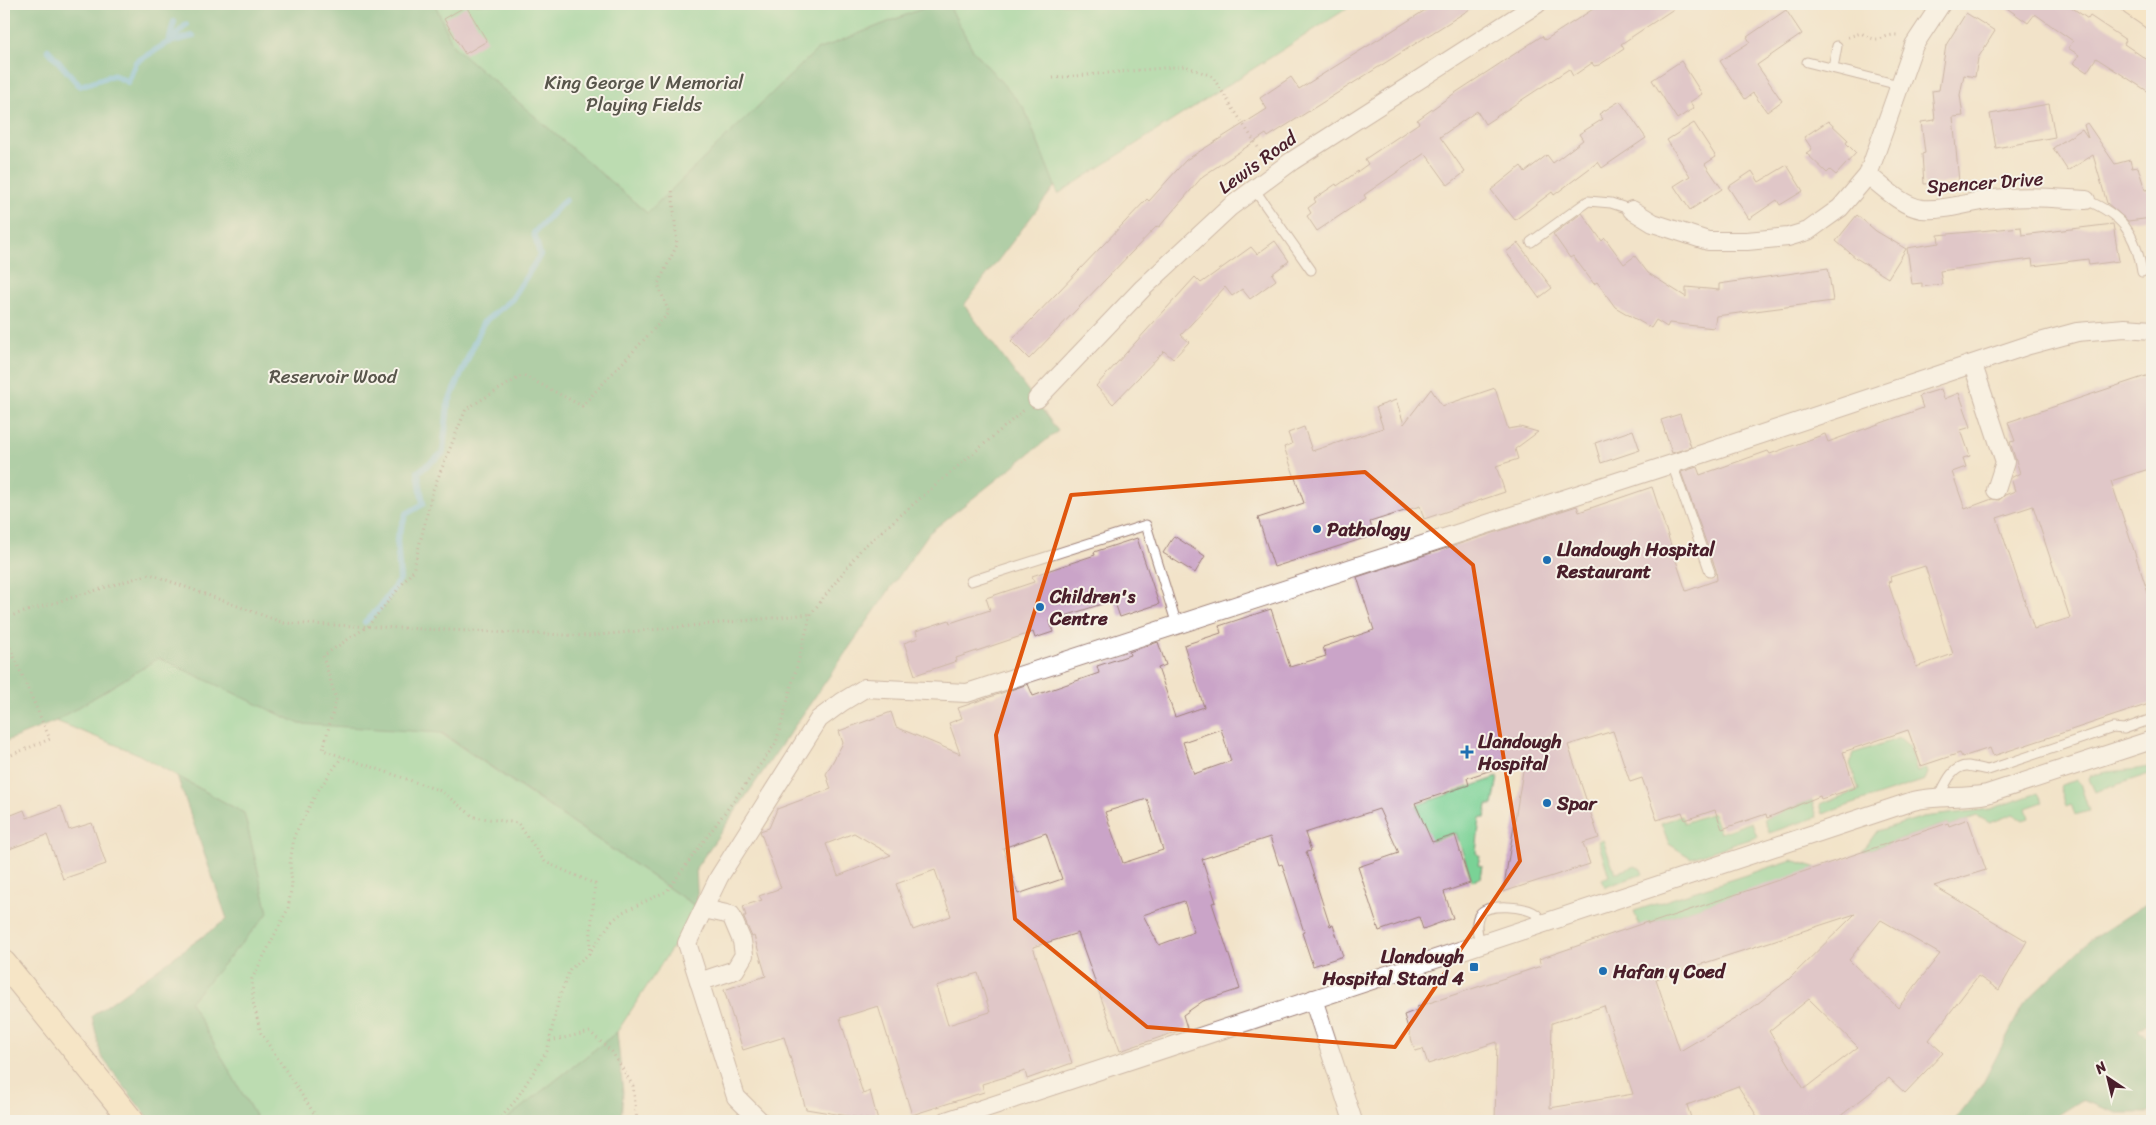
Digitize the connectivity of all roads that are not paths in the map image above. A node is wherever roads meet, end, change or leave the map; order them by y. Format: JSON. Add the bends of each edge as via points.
{"nodes":[{"id":1,"x":1941,"y":4,"type":"edge"},
{"id":2,"x":2133,"y":4,"type":"edge"},
{"id":3,"x":1527,"y":6,"type":"edge"},
{"id":4,"x":2152,"y":17,"type":"edge"},
{"id":5,"x":1840,"y":44,"type":"road end"},
{"id":6,"x":1807,"y":62,"type":"dead end"},
{"id":7,"x":1833,"y":68,"type":"junction"},
{"id":8,"x":1899,"y":85,"type":"junction"},
{"id":9,"x":1868,"y":175,"type":"junction"},
{"id":10,"x":1254,"y":189,"type":"junction"},
{"id":11,"x":2086,"y":200,"type":"joint"},
{"id":12,"x":1632,"y":210,"type":"joint"},
{"id":13,"x":1531,"y":242,"type":"dead end"},
{"id":14,"x":1311,"y":270,"type":"dead end"},
{"id":15,"x":2142,"y":272,"type":"dead end"},
{"id":16,"x":2152,"y":330,"type":"edge"},
{"id":17,"x":1973,"y":365,"type":"junction"},
{"id":18,"x":1037,"y":399,"type":"road end"},
{"id":19,"x":1672,"y":464,"type":"junction"},
{"id":20,"x":1996,"y":490,"type":"dead end"},
{"id":21,"x":1710,"y":572,"type":"dead end"},
{"id":22,"x":971,"y":581,"type":"dead end"},
{"id":23,"x":1177,"y":625,"type":"junction"},
{"id":24,"x":2152,"y":720,"type":"edge"},
{"id":25,"x":2152,"y":740,"type":"edge"},
{"id":26,"x":1939,"y":797,"type":"junction"},
{"id":27,"x":704,"y":909,"type":"junction"},
{"id":28,"x":1541,"y":924,"type":"junction"},
{"id":29,"x":1480,"y":944,"type":"junction"},
{"id":30,"x":4,"y":963,"type":"edge"},
{"id":31,"x":699,"y":982,"type":"junction"},
{"id":32,"x":1313,"y":999,"type":"junction"},
{"id":33,"x":132,"y":1121,"type":"edge"},
{"id":34,"x":760,"y":1121,"type":"edge"},
{"id":35,"x":946,"y":1121,"type":"edge"},
{"id":36,"x":1353,"y":1121,"type":"edge"}],
"edges":[{"from":1,"to":8,"type":"street","via":[[1914,45]]},
{"from":2,"to":4,"type":"street"},
{"from":3,"to":10,"type":"street","name":"Lewis Road"},
{"from":5,"to":7,"type":"lane"},
{"from":6,"to":7,"type":"lane"},
{"from":7,"to":8,"type":"lane"},
{"from":8,"to":9,"type":"street"},
{"from":9,"to":11,"type":"street","name":"Spencer Drive","via":[[1906,203],[1922,209],[2032,196]]},
{"from":9,"to":12,"type":"street","via":[[1833,213],[1808,231],[1788,237],[1708,241],[1653,223]]},
{"from":10,"to":14,"type":"lane"},
{"from":10,"to":18,"type":"street","name":"Lewis Road","via":[[1230,207],[1143,288]]},
{"from":11,"to":15,"type":"lane","via":[[2113,213],[2124,226],[2140,256]]},
{"from":12,"to":13,"type":"lane","via":[[1588,201]]},
{"from":16,"to":17,"type":"street","via":[[2125,328],[2077,332]]},
{"from":17,"to":19,"type":"street"},
{"from":17,"to":20,"type":"street","via":[[2005,462]]},
{"from":19,"to":21,"type":"lane"},
{"from":19,"to":23,"type":"street"},
{"from":22,"to":23,"type":"lane","via":[[1146,525]]},
{"from":23,"to":27,"type":"street","via":[[968,693],[866,688],[842,702],[819,719],[719,877]]},
{"from":24,"to":26,"type":"lane","via":[[2124,729],[2113,728],[1988,770],[1966,766],[1948,778]]},
{"from":25,"to":26,"type":"street","via":[[1987,794]]},
{"from":26,"to":28,"type":"street","via":[[1913,802]]},
{"from":27,"to":31,"type":"street","via":[[687,943]]},
{"from":27,"to":31,"type":"street","via":[[731,915],[742,940],[744,954],[735,970]]},
{"from":28,"to":29,"type":"street"},
{"from":28,"to":29,"type":"lane","via":[[1538,915],[1530,910],[1488,907],[1480,914],[1478,922]]},
{"from":29,"to":32,"type":"street"},
{"from":30,"to":33,"type":"street"},
{"from":31,"to":34,"type":"street","via":[[736,1097]]},
{"from":32,"to":35,"type":"street"},
{"from":32,"to":36,"type":"street"}]}
